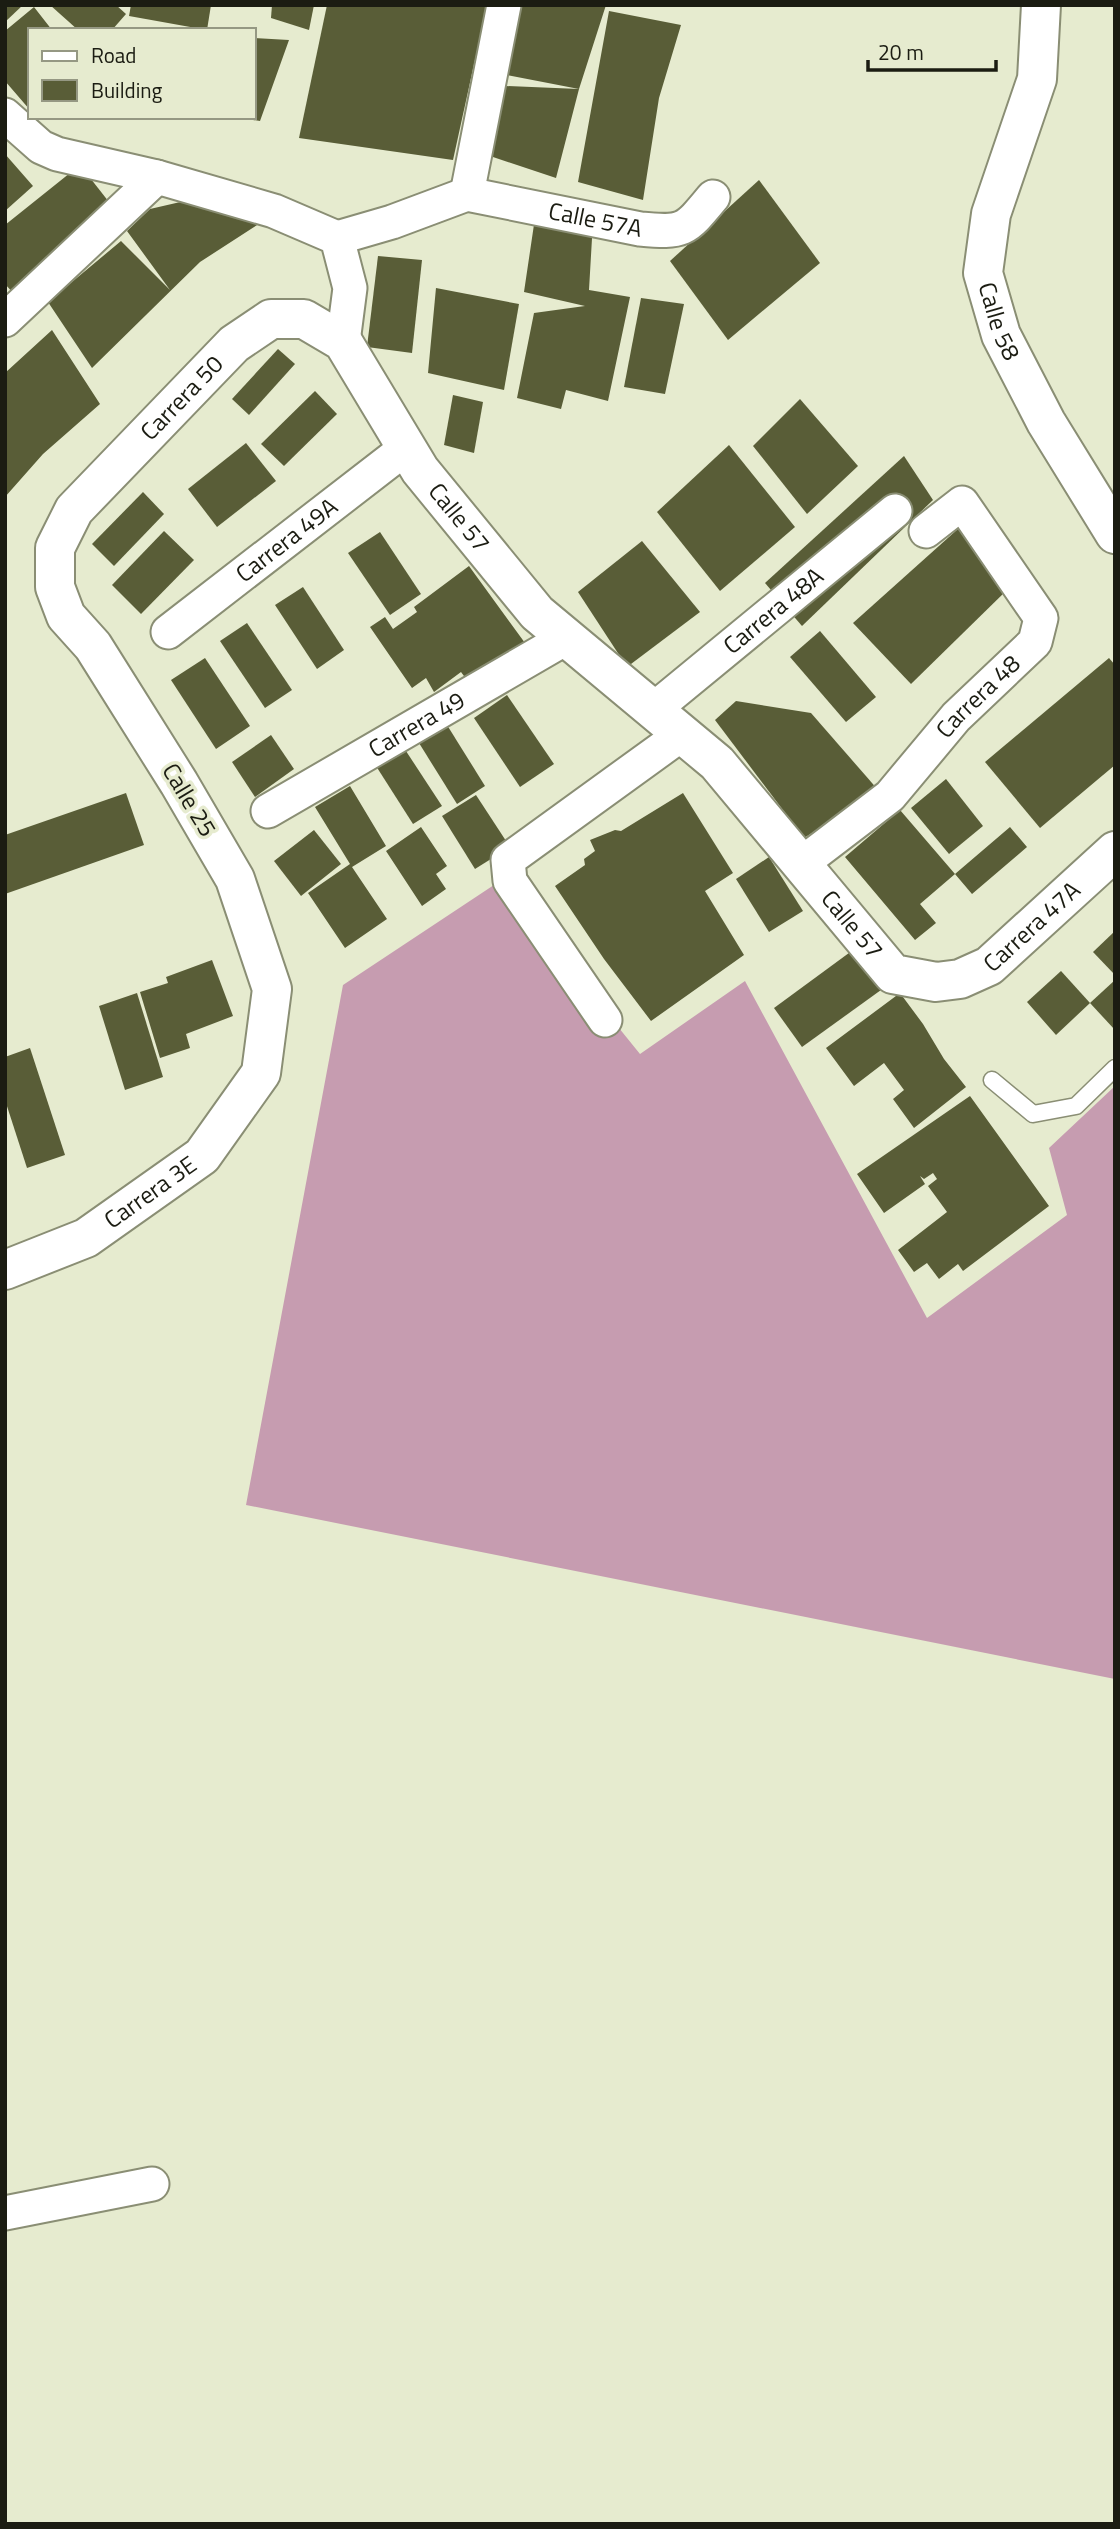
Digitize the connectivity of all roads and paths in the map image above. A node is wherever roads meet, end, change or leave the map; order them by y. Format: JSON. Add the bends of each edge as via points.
{"nodes":[{"id":1,"x":504,"y":5,"type":"edge"},
{"id":2,"x":1041,"y":5,"type":"edge"},
{"id":3,"x":5,"y":115,"type":"edge"},
{"id":4,"x":157,"y":177,"type":"junction"},
{"id":5,"x":467,"y":194,"type":"junction"},
{"id":6,"x":713,"y":197,"type":"dead end"},
{"id":7,"x":337,"y":238,"type":"junction"},
{"id":8,"x":5,"y":320,"type":"edge"},
{"id":9,"x":343,"y":342,"type":"junction"},
{"id":10,"x":406,"y":448,"type":"junction"},
{"id":11,"x":895,"y":511,"type":"dead end"},
{"id":12,"x":926,"y":531,"type":"dead end"},
{"id":13,"x":1115,"y":534,"type":"edge"},
{"id":14,"x":55,"y":548,"type":"joint"},
{"id":15,"x":169,"y":632,"type":"dead end"},
{"id":16,"x":566,"y":638,"type":"junction"},
{"id":17,"x":653,"y":710,"type":"junction"},
{"id":18,"x":682,"y":734,"type":"junction"},
{"id":19,"x":268,"y":811,"type":"dead end"},
{"id":20,"x":1115,"y":851,"type":"edge"},
{"id":21,"x":801,"y":864,"type":"junction"},
{"id":22,"x":936,"y":982,"type":"joint"},
{"id":23,"x":605,"y":1020,"type":"dead end"},
{"id":24,"x":1115,"y":1068,"type":"edge"},
{"id":25,"x":261,"y":1073,"type":"joint"},
{"id":26,"x":992,"y":1080,"type":"dead end"},
{"id":27,"x":5,"y":1270,"type":"edge"},
{"id":28,"x":152,"y":2184,"type":"dead end"},
{"id":29,"x":5,"y":2213,"type":"edge"}],
"edges":[{"from":1,"to":5,"type":"street"},
{"from":2,"to":13,"type":"main road","name":"Calle 58","via":[[1037,79],[991,214],[983,273],[1000,335],[1046,422]]},
{"from":3,"to":4,"type":"street","via":[[41,148]]},
{"from":4,"to":7,"type":"street","via":[[274,211]]},
{"from":4,"to":8,"type":"street"},
{"from":5,"to":6,"type":"street","name":"Calle 57A","via":[[668,232],[690,225]]},
{"from":5,"to":7,"type":"street"},
{"from":7,"to":9,"type":"street","via":[[350,288]]},
{"from":9,"to":10,"type":"main road","name":"Calle 57"},
{"from":9,"to":14,"type":"main road","name":"Carrera 50","via":[[304,318],[271,319],[234,344],[74,510]]},
{"from":10,"to":15,"type":"street","name":"Carrera 49A"},
{"from":10,"to":16,"type":"main road","name":"Calle 57","via":[[515,588]]},
{"from":11,"to":17,"type":"street","name":"Carrera 48A"},
{"from":12,"to":21,"type":"street","name":"Carrera 48","via":[[962,503],[1041,618],[1035,642],[956,717],[890,796]]},
{"from":14,"to":25,"type":"main road","name":"Calle 25","via":[[55,587],[66,616],[93,646],[235,878],[272,989]]},
{"from":16,"to":17,"type":"main road","name":"Calle 57"},
{"from":16,"to":19,"type":"street","name":"Carrera 49"},
{"from":17,"to":18,"type":"main road","name":"Calle 57"},
{"from":18,"to":21,"type":"main road","name":"Calle 57","via":[[717,764]]},
{"from":18,"to":23,"type":"street","via":[[508,860],[510,881]]},
{"from":20,"to":22,"type":"main road","name":"Carrera 47A","via":[[989,966],[960,979]]},
{"from":21,"to":22,"type":"main road","name":"Calle 57","via":[[894,974]]},
{"from":24,"to":26,"type":"lane","via":[[1076,1106],[1033,1114]]},
{"from":25,"to":27,"type":"main road","name":"Carrera 3E","via":[[202,1156],[86,1238]]},
{"from":28,"to":29,"type":"street"}]}
